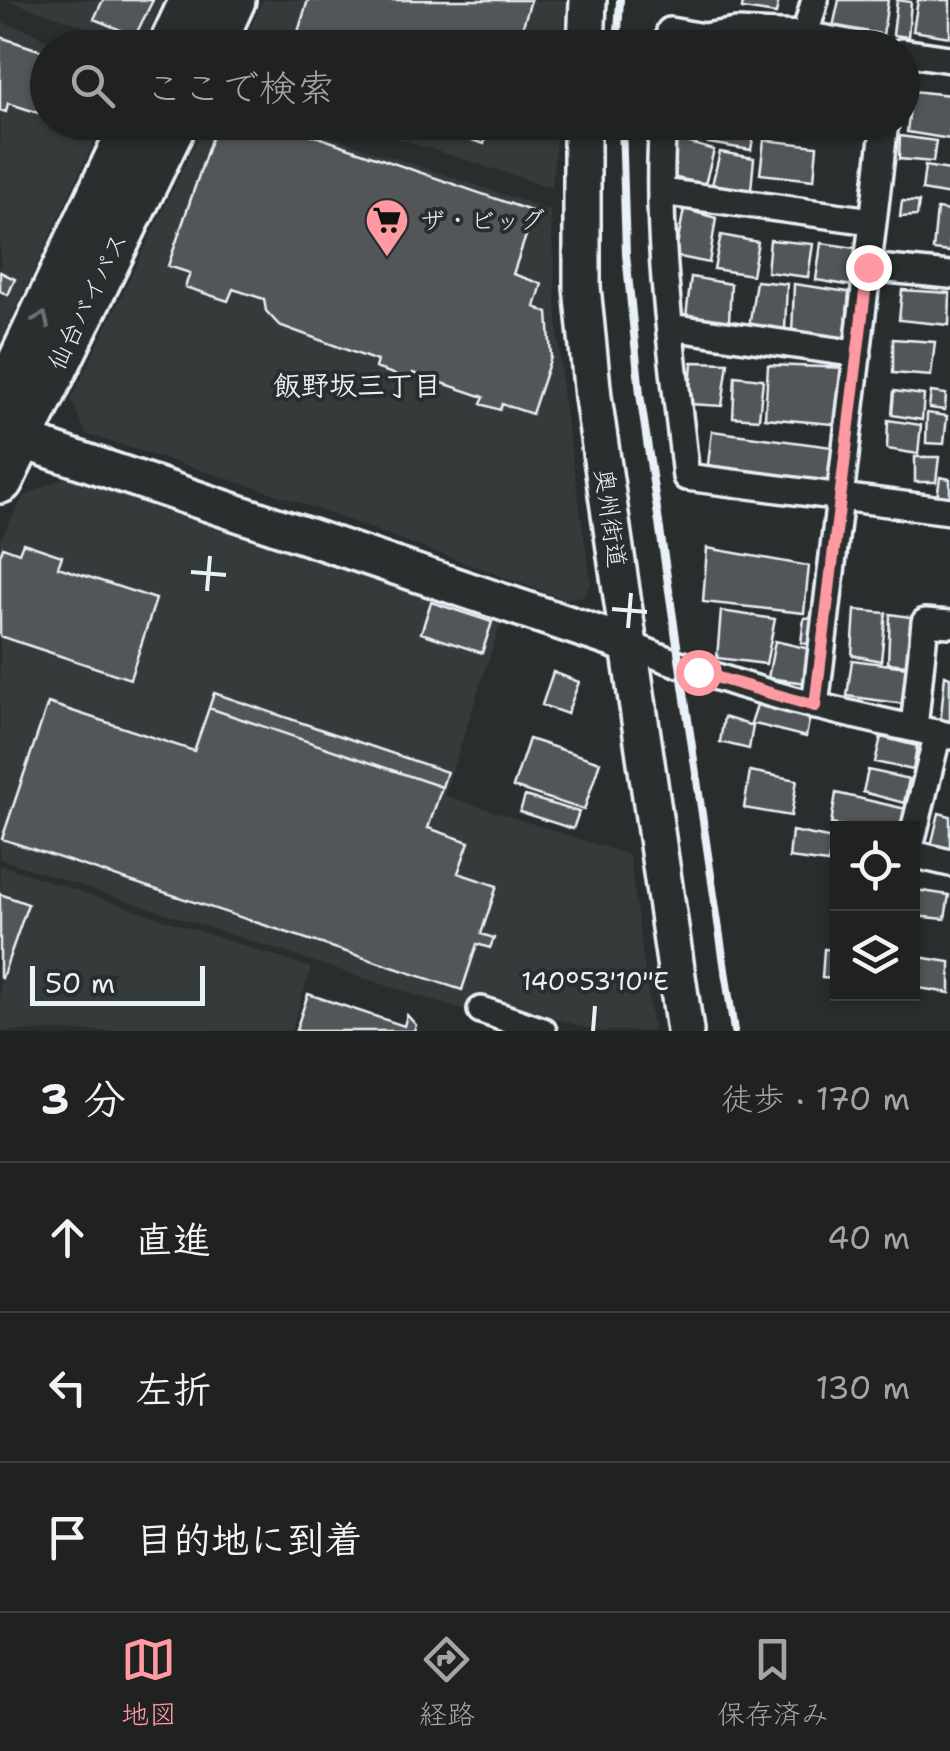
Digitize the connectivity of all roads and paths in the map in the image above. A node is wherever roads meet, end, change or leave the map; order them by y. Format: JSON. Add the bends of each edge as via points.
{"nodes":[{"id":1,"x":193,"y":0,"type":"edge"},
{"id":2,"x":232,"y":0,"type":"edge"},
{"id":3,"x":588,"y":0,"type":"edge"},
{"id":4,"x":815,"y":0,"type":"edge"},
{"id":5,"x":179,"y":30,"type":"edge"},
{"id":6,"x":218,"y":30,"type":"edge"},
{"id":7,"x":587,"y":30,"type":"edge"},
{"id":8,"x":806,"y":30,"type":"edge"},
{"id":9,"x":920,"y":55,"type":"edge"},
{"id":10,"x":950,"y":59,"type":"edge"},
{"id":11,"x":127,"y":140,"type":"edge"},
{"id":12,"x":164,"y":140,"type":"edge"},
{"id":13,"x":582,"y":140,"type":"edge"},
{"id":14,"x":663,"y":140,"type":"edge"},
{"id":15,"x":882,"y":140,"type":"edge"},
{"id":16,"x":662,"y":192,"type":"junction"},
{"id":17,"x":871,"y":221,"type":"junction"},
{"id":18,"x":868,"y":267,"type":"junction"},
{"id":19,"x":950,"y":275,"type":"edge"},
{"id":20,"x":670,"y":327,"type":"junction"},
{"id":21,"x":858,"y":354,"type":"junction"},
{"id":22,"x":6,"y":426,"type":"edge"},
{"id":23,"x":0,"y":480,"type":"edge"},
{"id":24,"x":841,"y":496,"type":"junction"},
{"id":25,"x":950,"y":511,"type":"edge"},
{"id":26,"x":950,"y":624,"type":"edge"},
{"id":27,"x":630,"y":646,"type":"junction"},
{"id":28,"x":815,"y":706,"type":"junction"},
{"id":29,"x":934,"y":732,"type":"edge"},
{"id":30,"x":916,"y":821,"type":"edge"},
{"id":31,"x":920,"y":856,"type":"edge"},
{"id":32,"x":950,"y":863,"type":"edge"},
{"id":33,"x":481,"y":1010,"type":"dead end"},
{"id":34,"x":544,"y":1031,"type":"edge"},
{"id":35,"x":685,"y":1031,"type":"edge"}],
"edges":[{"from":1,"to":5,"type":"highway"},
{"from":2,"to":6,"type":"highway"},
{"from":3,"to":7,"type":"main road"},
{"from":4,"to":8,"type":"street"},
{"from":9,"to":10,"type":"street"},
{"from":22,"to":11,"type":"highway","name":"仙台バイパス","one_way":true},
{"from":12,"to":22,"type":"highway","name":"仙台バイパス"},
{"from":13,"to":27,"type":"main road","name":"奥州街道","via":[[582,287]]},
{"from":14,"to":16,"type":"street"},
{"from":15,"to":17,"type":"street"},
{"from":16,"to":17,"type":"street"},
{"from":16,"to":20,"type":"street"},
{"from":17,"to":18,"type":"street"},
{"from":18,"to":19,"type":"street"},
{"from":18,"to":21,"type":"street"},
{"from":20,"to":21,"type":"street"},
{"from":20,"to":24,"type":"street","via":[[686,477]]},
{"from":21,"to":24,"type":"street"},
{"from":22,"to":23,"type":"highway","name":"仙台バイパス"},
{"from":22,"to":27,"type":"main road"},
{"from":24,"to":25,"type":"street"},
{"from":24,"to":28,"type":"street"},
{"from":26,"to":29,"type":"street","via":[[925,622]]},
{"from":27,"to":28,"type":"street"},
{"from":27,"to":35,"type":"main road","name":"奥州街道"},
{"from":28,"to":29,"type":"street"},
{"from":29,"to":30,"type":"street"},
{"from":31,"to":32,"type":"street"},
{"from":33,"to":34,"type":"street"}]}
